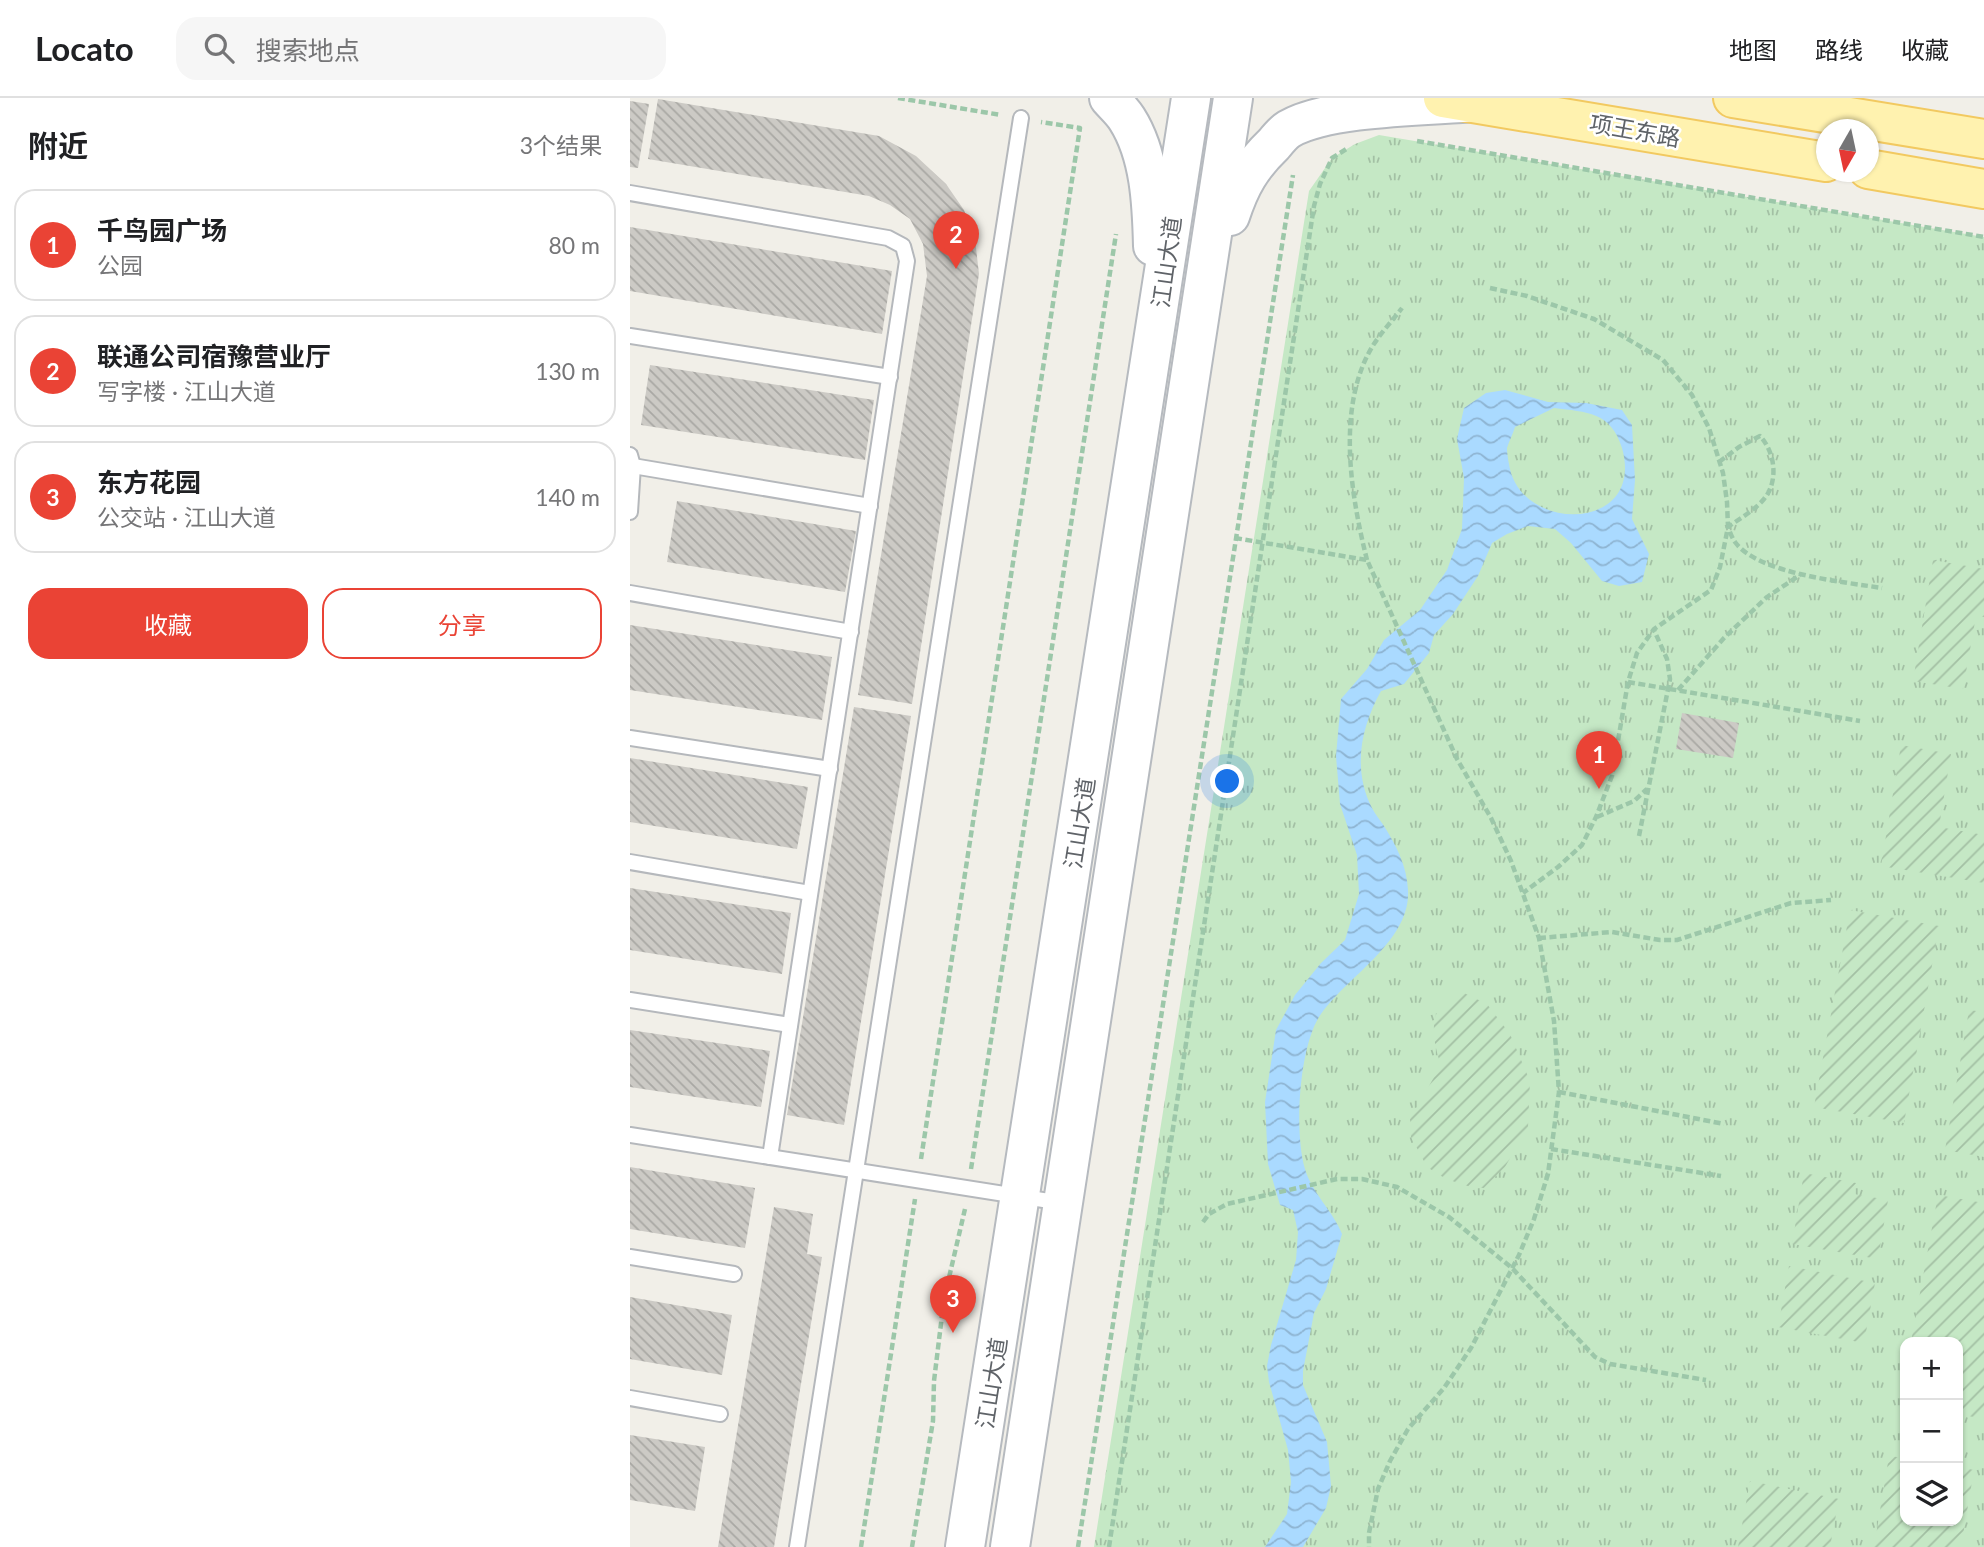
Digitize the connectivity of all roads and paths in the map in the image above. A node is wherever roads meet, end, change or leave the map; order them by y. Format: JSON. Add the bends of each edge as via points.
{"nodes":[{"id":1,"x":898,"y":98,"type":"edge"},
{"id":2,"x":1109,"y":98,"type":"edge"},
{"id":3,"x":1191,"y":98,"type":"edge"},
{"id":4,"x":1233,"y":98,"type":"edge"},
{"id":5,"x":1732,"y":98,"type":"edge"},
{"id":6,"x":1459,"y":100,"type":"edge"},
{"id":7,"x":1021,"y":118,"type":"junction"},
{"id":8,"x":1984,"y":139,"type":"edge"},
{"id":9,"x":1414,"y":141,"type":"dead end"},
{"id":10,"x":1355,"y":144,"type":"dead end"},
{"id":11,"x":1816,"y":160,"type":"edge"},
{"id":12,"x":1296,"y":164,"type":"dead end"},
{"id":13,"x":1879,"y":171,"type":"edge"},
{"id":14,"x":1984,"y":189,"type":"edge"},
{"id":15,"x":630,"y":193,"type":"edge"},
{"id":16,"x":1117,"y":226,"type":"dead end"},
{"id":17,"x":1984,"y":237,"type":"edge"},
{"id":18,"x":1490,"y":288,"type":"dead end"},
{"id":19,"x":1402,"y":309,"type":"dead end"},
{"id":20,"x":630,"y":336,"type":"edge"},
{"id":21,"x":1155,"y":339,"type":"junction"},
{"id":22,"x":1196,"y":343,"type":"junction"},
{"id":23,"x":890,"y":377,"type":"junction"},
{"id":24,"x":631,"y":460,"type":"edge"},
{"id":25,"x":1719,"y":462,"type":"junction"},
{"id":26,"x":870,"y":506,"type":"junction"},
{"id":27,"x":630,"y":512,"type":"edge"},
{"id":28,"x":1728,"y":527,"type":"junction"},
{"id":29,"x":1235,"y":538,"type":"junction"},
{"id":30,"x":1263,"y":542,"type":"junction"},
{"id":31,"x":1367,"y":560,"type":"junction"},
{"id":32,"x":1801,"y":575,"type":"junction"},
{"id":33,"x":1882,"y":588,"type":"dead end"},
{"id":34,"x":630,"y":593,"type":"edge"},
{"id":35,"x":1654,"y":629,"type":"junction"},
{"id":36,"x":850,"y":632,"type":"junction"},
{"id":37,"x":1628,"y":682,"type":"junction"},
{"id":38,"x":1667,"y":688,"type":"junction"},
{"id":39,"x":1678,"y":690,"type":"junction"},
{"id":40,"x":1860,"y":721,"type":"dead end"},
{"id":41,"x":630,"y":738,"type":"edge"},
{"id":42,"x":830,"y":769,"type":"junction"},
{"id":43,"x":1648,"y":789,"type":"junction"},
{"id":44,"x":1596,"y":817,"type":"junction"},
{"id":45,"x":1639,"y":836,"type":"dead end"},
{"id":46,"x":630,"y":862,"type":"edge"},
{"id":47,"x":810,"y":893,"type":"junction"},
{"id":48,"x":1523,"y":893,"type":"junction"},
{"id":49,"x":1831,"y":900,"type":"dead end"},
{"id":50,"x":1539,"y":938,"type":"junction"},
{"id":51,"x":630,"y":1000,"type":"edge"},
{"id":52,"x":790,"y":1025,"type":"junction"},
{"id":53,"x":1559,"y":1092,"type":"junction"},
{"id":54,"x":1724,"y":1124,"type":"dead end"},
{"id":55,"x":630,"y":1135,"type":"edge"},
{"id":56,"x":1551,"y":1149,"type":"junction"},
{"id":57,"x":770,"y":1157,"type":"junction"},
{"id":58,"x":857,"y":1171,"type":"junction"},
{"id":59,"x":1721,"y":1176,"type":"dead end"},
{"id":60,"x":918,"y":1180,"type":"junction"},
{"id":61,"x":968,"y":1188,"type":"junction"},
{"id":62,"x":1020,"y":1196,"type":"junction"},
{"id":63,"x":1063,"y":1203,"type":"junction"},
{"id":64,"x":1203,"y":1222,"type":"dead end"},
{"id":65,"x":630,"y":1257,"type":"edge"},
{"id":66,"x":1513,"y":1268,"type":"junction"},
{"id":67,"x":734,"y":1274,"type":"dead end"},
{"id":68,"x":1706,"y":1380,"type":"dead end"},
{"id":69,"x":630,"y":1398,"type":"edge"},
{"id":70,"x":720,"y":1414,"type":"dead end"},
{"id":71,"x":797,"y":1547,"type":"edge"},
{"id":72,"x":861,"y":1547,"type":"edge"},
{"id":73,"x":912,"y":1547,"type":"edge"},
{"id":74,"x":965,"y":1547,"type":"edge"},
{"id":75,"x":1010,"y":1547,"type":"edge"},
{"id":76,"x":1078,"y":1547,"type":"edge"},
{"id":77,"x":1108,"y":1547,"type":"edge"},
{"id":78,"x":1369,"y":1547,"type":"edge"}],
"edges":[{"from":1,"to":7,"type":"path"},
{"from":2,"to":21,"type":"main road","via":[[1127,119],[1143,152],[1152,216]]},
{"from":3,"to":21,"type":"main road","name":"江山大道"},
{"from":4,"to":22,"type":"main road","name":"江山大道"},
{"from":5,"to":8,"type":"main road"},
{"from":6,"to":11,"type":"main road","name":"项王东路"},
{"from":6,"to":22,"type":"main road","via":[[1342,113],[1288,129],[1253,164],[1236,195]]},
{"from":7,"to":58,"type":"lane"},
{"from":7,"to":60,"type":"path","via":[[1080,128]]},
{"from":9,"to":17,"type":"path"},
{"from":10,"to":30,"type":"path","via":[[1332,158],[1314,206]]},
{"from":12,"to":29,"type":"path"},
{"from":13,"to":14,"type":"main road"},
{"from":15,"to":23,"type":"lane","via":[[888,238],[902,246],[907,261]]},
{"from":16,"to":61,"type":"path"},
{"from":18,"to":25,"type":"path","via":[[1594,319],[1663,360],[1692,395]]},
{"from":19,"to":31,"type":"path","via":[[1371,348],[1357,386],[1352,419],[1350,467]]},
{"from":20,"to":23,"type":"lane"},
{"from":21,"to":62,"type":"main road","name":"江山大道"},
{"from":22,"to":63,"type":"main road","name":"江山大道"},
{"from":23,"to":26,"type":"lane"},
{"from":24,"to":26,"type":"lane"},
{"from":24,"to":27,"type":"lane"},
{"from":25,"to":28,"type":"path"},
{"from":25,"to":28,"type":"path","via":[[1760,436],[1768,444],[1773,462],[1773,481],[1765,499]]},
{"from":26,"to":36,"type":"lane"},
{"from":28,"to":32,"type":"path","via":[[1734,542],[1746,553]]},
{"from":28,"to":35,"type":"path","via":[[1711,590]]},
{"from":29,"to":30,"type":"path"},
{"from":29,"to":76,"type":"path"},
{"from":30,"to":31,"type":"path"},
{"from":30,"to":77,"type":"path"},
{"from":31,"to":48,"type":"path"},
{"from":32,"to":33,"type":"path"},
{"from":32,"to":39,"type":"path","via":[[1767,597]]},
{"from":34,"to":36,"type":"lane"},
{"from":35,"to":37,"type":"path","via":[[1637,653]]},
{"from":35,"to":38,"type":"path","via":[[1667,659]]},
{"from":36,"to":42,"type":"lane"},
{"from":37,"to":38,"type":"path"},
{"from":37,"to":44,"type":"path","via":[[1612,776]]},
{"from":38,"to":39,"type":"path"},
{"from":38,"to":43,"type":"path"},
{"from":39,"to":40,"type":"path"},
{"from":41,"to":42,"type":"lane"},
{"from":42,"to":47,"type":"lane"},
{"from":43,"to":44,"type":"path","via":[[1634,801]]},
{"from":43,"to":45,"type":"path"},
{"from":44,"to":48,"type":"path","via":[[1582,845]]},
{"from":46,"to":47,"type":"lane"},
{"from":47,"to":52,"type":"lane"},
{"from":48,"to":50,"type":"path"},
{"from":49,"to":50,"type":"path","via":[[1791,903],[1677,940],[1612,932]]},
{"from":50,"to":53,"type":"path","via":[[1554,1021]]},
{"from":51,"to":52,"type":"lane"},
{"from":52,"to":57,"type":"lane"},
{"from":53,"to":54,"type":"path"},
{"from":53,"to":56,"type":"path"},
{"from":55,"to":57,"type":"lane"},
{"from":56,"to":59,"type":"path"},
{"from":56,"to":66,"type":"path","via":[[1534,1219]]},
{"from":57,"to":58,"type":"lane"},
{"from":58,"to":60,"type":"lane"},
{"from":58,"to":71,"type":"lane"},
{"from":60,"to":61,"type":"lane"},
{"from":60,"to":72,"type":"path"},
{"from":61,"to":62,"type":"lane"},
{"from":61,"to":73,"type":"path","via":[[944,1299],[933,1421]]},
{"from":62,"to":63,"type":"lane"},
{"from":62,"to":74,"type":"main road","name":"江山大道"},
{"from":63,"to":75,"type":"main road","name":"江山大道"},
{"from":64,"to":66,"type":"path","via":[[1227,1204],[1337,1179],[1362,1179],[1397,1187],[1449,1217]]},
{"from":65,"to":67,"type":"lane"},
{"from":66,"to":68,"type":"path","via":[[1595,1357],[1609,1364]]},
{"from":66,"to":78,"type":"path","via":[[1471,1348],[1408,1429],[1390,1461],[1378,1489]]},
{"from":69,"to":70,"type":"lane"}]}
